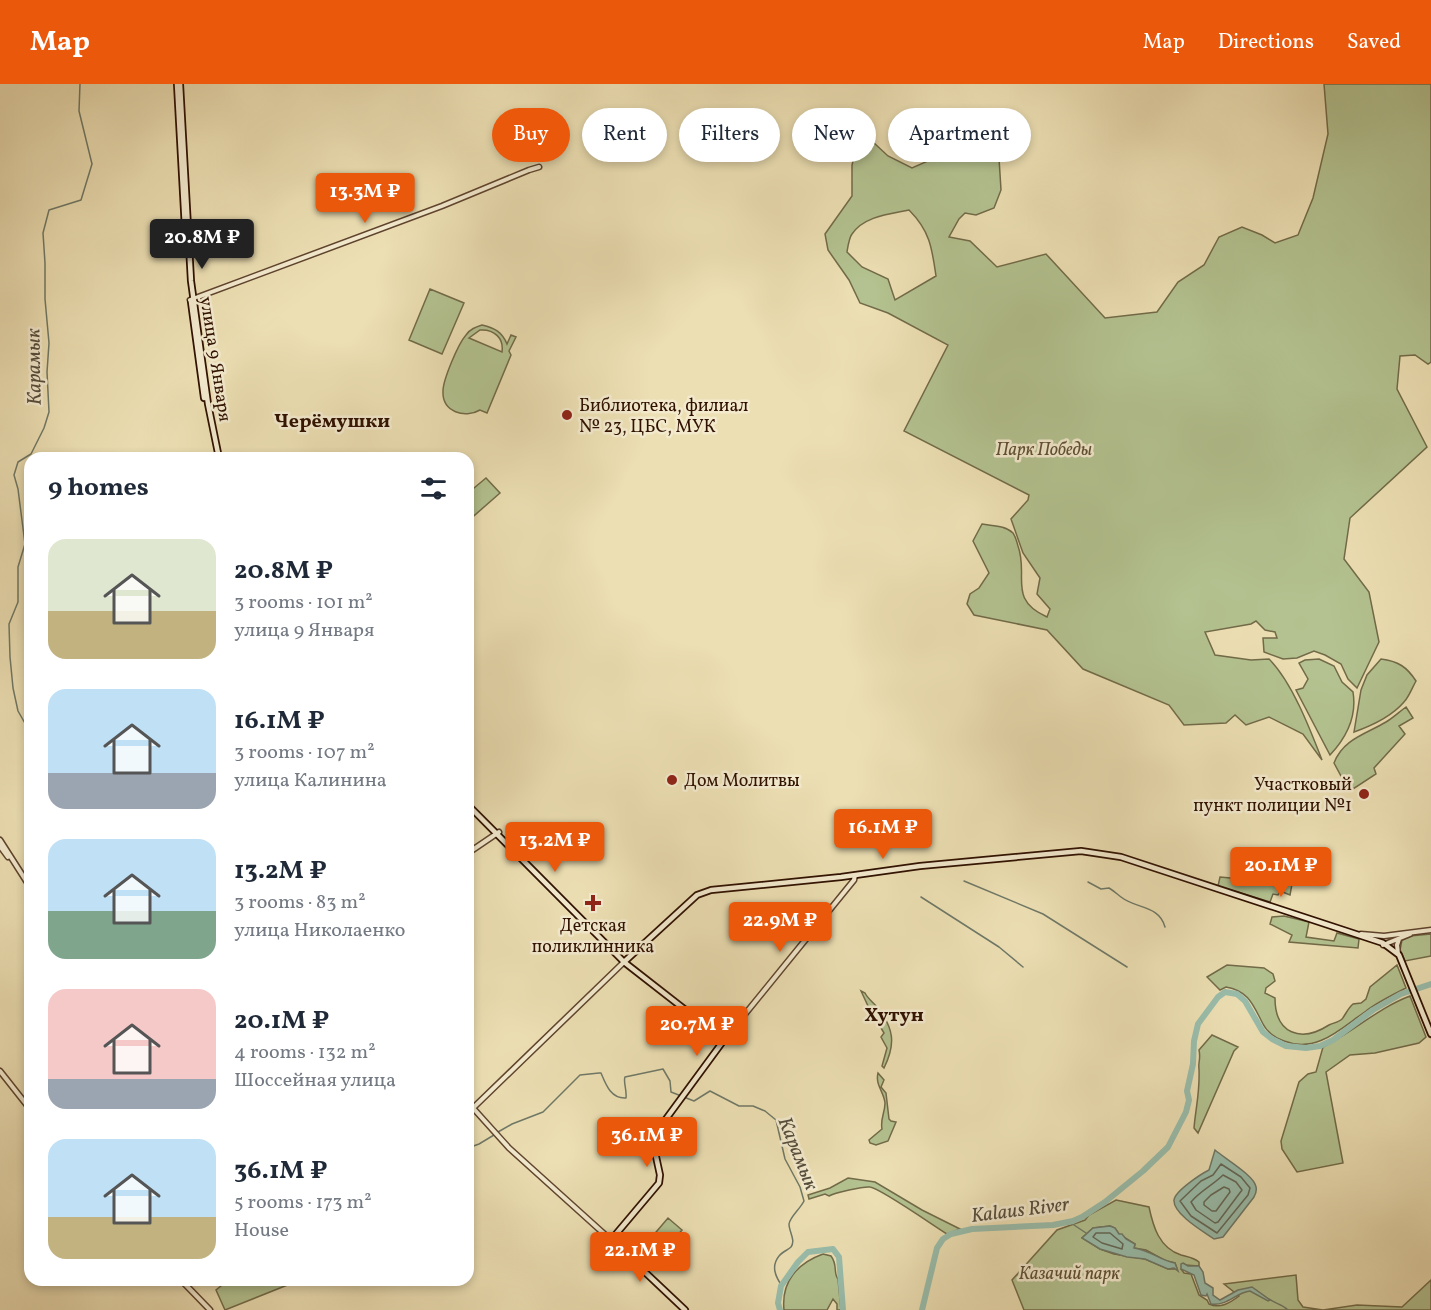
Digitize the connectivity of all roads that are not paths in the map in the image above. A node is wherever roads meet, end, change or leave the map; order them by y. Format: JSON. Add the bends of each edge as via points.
{"nodes":[{"id":1,"x":179,"y":84,"type":"edge"},
{"id":2,"x":540,"y":167,"type":"dead end"},
{"id":3,"x":192,"y":300,"type":"junction"},
{"id":4,"x":217,"y":452,"type":"edge"},
{"id":5,"x":474,"y":810,"type":"edge"},
{"id":6,"x":498,"y":833,"type":"junction"},
{"id":7,"x":0,"y":840,"type":"edge"},
{"id":8,"x":0,"y":846,"type":"edge"},
{"id":9,"x":474,"y":849,"type":"edge"},
{"id":10,"x":855,"y":875,"type":"junction"},
{"id":11,"x":24,"y":877,"type":"edge"},
{"id":12,"x":24,"y":882,"type":"edge"},
{"id":13,"x":1431,"y":930,"type":"edge"},
{"id":14,"x":1416,"y":932,"type":"junction"},
{"id":15,"x":1352,"y":933,"type":"junction"},
{"id":16,"x":1407,"y":933,"type":"junction"},
{"id":17,"x":1400,"y":938,"type":"junction"},
{"id":18,"x":1383,"y":944,"type":"junction"},
{"id":19,"x":1398,"y":955,"type":"junction"},
{"id":20,"x":626,"y":963,"type":"junction"},
{"id":21,"x":1406,"y":974,"type":"junction"},
{"id":22,"x":1431,"y":1034,"type":"edge"},
{"id":23,"x":724,"y":1040,"type":"junction"},
{"id":24,"x":0,"y":1071,"type":"edge"},
{"id":25,"x":24,"y":1101,"type":"edge"},
{"id":26,"x":474,"y":1107,"type":"edge"},
{"id":27,"x":474,"y":1109,"type":"edge"},
{"id":28,"x":612,"y":1240,"type":"junction"},
{"id":29,"x":187,"y":1286,"type":"edge"},
{"id":30,"x":684,"y":1309,"type":"edge"},
{"id":31,"x":210,"y":1310,"type":"edge"}],
"edges":[{"from":1,"to":3,"type":"main road","name":"улица 9 Января"},
{"from":2,"to":3,"type":"street"},
{"from":3,"to":4,"type":"main road","name":"улица 9 Января","via":[[205,404]]},
{"from":5,"to":6,"type":"main road"},
{"from":6,"to":9,"type":"street"},
{"from":6,"to":20,"type":"main road"},
{"from":7,"to":11,"type":"street"},
{"from":8,"to":12,"type":"street"},
{"from":10,"to":15,"type":"main road","via":[[1081,851],[1121,857]]},
{"from":10,"to":18,"type":"main road","via":[[1082,853],[1121,859]]},
{"from":10,"to":20,"type":"main road","via":[[711,890],[697,896]]},
{"from":10,"to":23,"type":"street"},
{"from":13,"to":14,"type":"street"},
{"from":14,"to":16,"type":"street"},
{"from":14,"to":17,"type":"street"},
{"from":15,"to":16,"type":"street"},
{"from":15,"to":18,"type":"main road"},
{"from":16,"to":18,"type":"street"},
{"from":17,"to":18,"type":"street"},
{"from":17,"to":19,"type":"street"},
{"from":18,"to":19,"type":"main road"},
{"from":18,"to":21,"type":"main road","via":[[1396,956]]},
{"from":19,"to":21,"type":"main road"},
{"from":20,"to":23,"type":"main road"},
{"from":20,"to":26,"type":"street"},
{"from":21,"to":22,"type":"main road"},
{"from":23,"to":28,"type":"main road","via":[[652,1138],[659,1183]]},
{"from":24,"to":25,"type":"street"},
{"from":27,"to":28,"type":"street","via":[[508,1148]]},
{"from":28,"to":30,"type":"main road"},
{"from":29,"to":31,"type":"street"}]}
